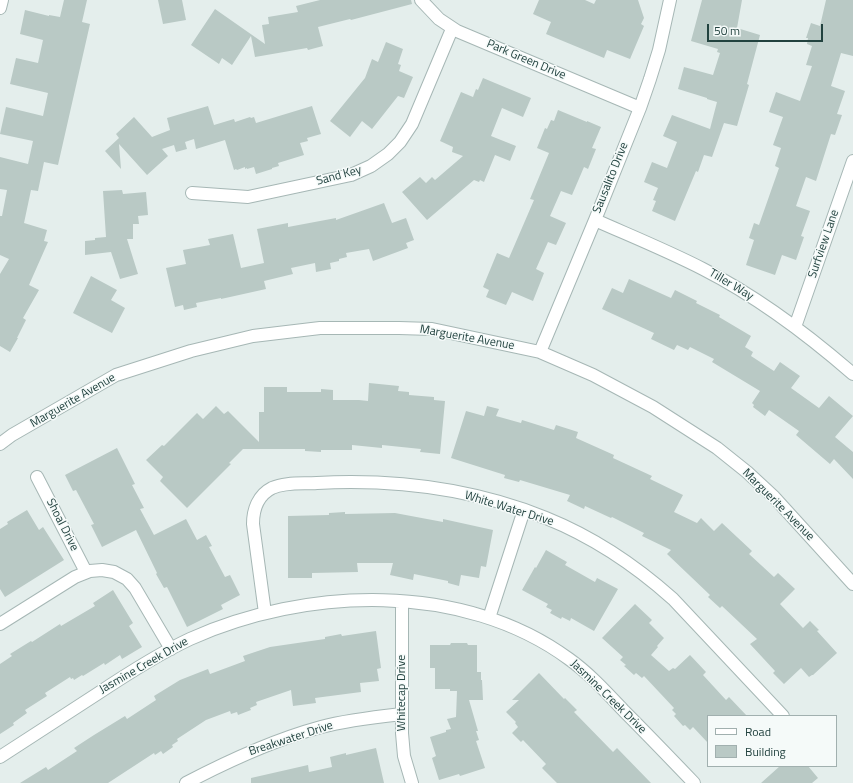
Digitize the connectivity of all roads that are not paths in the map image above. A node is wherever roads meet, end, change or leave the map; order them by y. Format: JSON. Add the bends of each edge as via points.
{"nodes":[{"id":1,"x":2,"y":0,"type":"edge"},
{"id":2,"x":421,"y":0,"type":"edge"},
{"id":3,"x":670,"y":0,"type":"edge"},
{"id":4,"x":0,"y":8,"type":"edge"},
{"id":5,"x":452,"y":29,"type":"junction"},
{"id":6,"x":640,"y":108,"type":"junction"},
{"id":7,"x":853,"y":161,"type":"edge"},
{"id":8,"x":192,"y":193,"type":"dead end"},
{"id":9,"x":595,"y":220,"type":"junction"},
{"id":10,"x":795,"y":327,"type":"junction"},
{"id":11,"x":540,"y":352,"type":"junction"},
{"id":12,"x":853,"y":374,"type":"edge"},
{"id":13,"x":0,"y":444,"type":"edge"},
{"id":14,"x":37,"y":477,"type":"dead end"},
{"id":15,"x":524,"y":510,"type":"junction"},
{"id":16,"x":86,"y":572,"type":"junction"},
{"id":17,"x":853,"y":584,"type":"edge"},
{"id":18,"x":402,"y":602,"type":"junction"},
{"id":19,"x":265,"y":613,"type":"junction"},
{"id":20,"x":489,"y":618,"type":"junction"},
{"id":21,"x":0,"y":624,"type":"edge"},
{"id":22,"x":171,"y":649,"type":"junction"},
{"id":23,"x":402,"y":714,"type":"junction"},
{"id":24,"x":782,"y":715,"type":"edge"},
{"id":25,"x":0,"y":757,"type":"edge"},
{"id":26,"x":186,"y":783,"type":"edge"},
{"id":27,"x":412,"y":783,"type":"edge"},
{"id":28,"x":694,"y":783,"type":"edge"}],
"edges":[{"from":1,"to":4,"type":"street"},
{"from":2,"to":5,"type":"street","name":"Park Green Drive"},
{"from":3,"to":6,"type":"street","name":"Sausalito Drive","via":[[659,50]]},
{"from":5,"to":6,"type":"street","name":"Park Green Drive"},
{"from":5,"to":8,"type":"street","name":"Sand Key","via":[[412,124],[400,142],[371,166],[351,175],[248,197]]},
{"from":6,"to":9,"type":"street","name":"Sausalito Drive"},
{"from":7,"to":10,"type":"street","name":"Surfview Lane"},
{"from":9,"to":10,"type":"street","name":"Tiller Way","via":[[705,270],[753,298]]},
{"from":9,"to":11,"type":"street","name":"Sausalito Drive"},
{"from":10,"to":12,"type":"street","name":"Tiller Way"},
{"from":11,"to":13,"type":"street","name":"Marguerite Avenue","via":[[432,329],[320,328],[253,336],[191,351],[116,375]]},
{"from":11,"to":17,"type":"street","name":"Marguerite Avenue","via":[[653,407],[717,448],[774,497]]},
{"from":14,"to":16,"type":"street","name":"Shoal Drive"},
{"from":15,"to":19,"type":"street","name":"White Water Drive","via":[[451,492],[384,483],[281,485],[270,489],[262,496],[253,517]]},
{"from":15,"to":20,"type":"street"},
{"from":15,"to":24,"type":"street","name":"White Water Drive","via":[[565,526],[603,546],[657,585]]},
{"from":16,"to":21,"type":"street"},
{"from":16,"to":22,"type":"street","via":[[114,572],[127,579]]},
{"from":18,"to":19,"type":"street","name":"Jasmine Creek Drive","via":[[336,602]]},
{"from":18,"to":20,"type":"street","name":"Jasmine Creek Drive","via":[[455,608]]},
{"from":18,"to":23,"type":"street","name":"Whitecap Drive"},
{"from":19,"to":22,"type":"street","name":"Jasmine Creek Drive","via":[[217,628]]},
{"from":20,"to":28,"type":"street","name":"Jasmine Creek Drive","via":[[517,628],[543,642],[592,678]]},
{"from":22,"to":25,"type":"street","name":"Jasmine Creek Drive","via":[[133,670]]},
{"from":23,"to":26,"type":"street","name":"Breakwater Drive","via":[[343,722],[296,734],[247,752]]},
{"from":23,"to":27,"type":"street","name":"Whitecap Drive","via":[[404,756]]}]}
